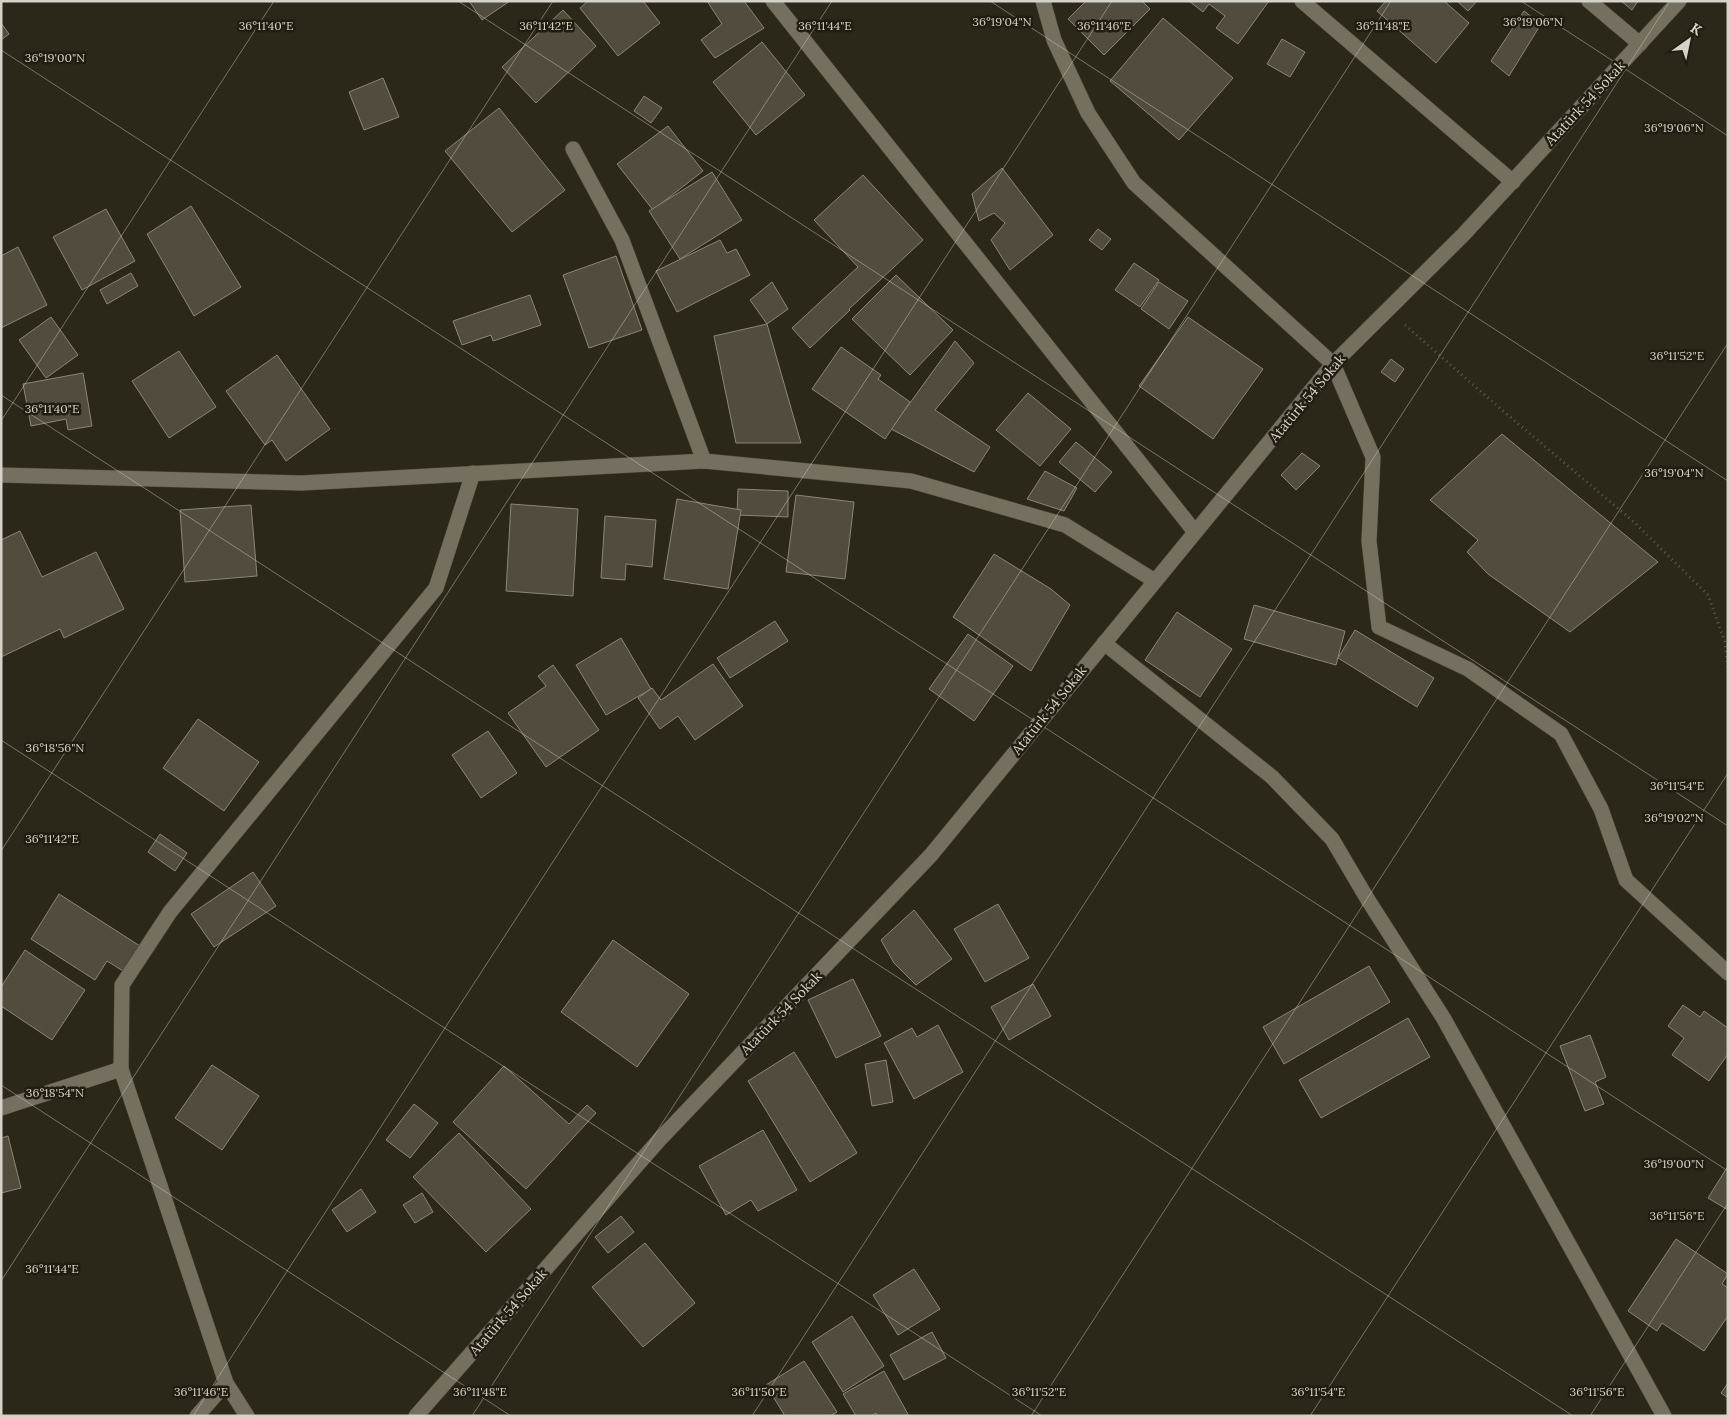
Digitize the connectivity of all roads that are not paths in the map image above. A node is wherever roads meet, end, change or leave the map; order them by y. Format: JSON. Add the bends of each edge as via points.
{"nodes":[{"id":1,"x":772,"y":1,"type":"edge"},
{"id":2,"x":1043,"y":1,"type":"edge"},
{"id":3,"x":1302,"y":1,"type":"edge"},
{"id":4,"x":1589,"y":1,"type":"edge"},
{"id":5,"x":1679,"y":1,"type":"edge"},
{"id":6,"x":1640,"y":44,"type":"junction"},
{"id":7,"x":573,"y":149,"type":"dead end"},
{"id":8,"x":1513,"y":182,"type":"junction"},
{"id":9,"x":1334,"y":364,"type":"junction"},
{"id":10,"x":704,"y":461,"type":"junction"},
{"id":11,"x":473,"y":473,"type":"junction"},
{"id":12,"x":1,"y":475,"type":"edge"},
{"id":13,"x":1194,"y":532,"type":"junction"},
{"id":14,"x":1155,"y":580,"type":"junction"},
{"id":15,"x":1104,"y":643,"type":"junction"},
{"id":16,"x":1728,"y":973,"type":"edge"},
{"id":17,"x":122,"y":1069,"type":"junction"},
{"id":18,"x":1,"y":1108,"type":"edge"},
{"id":19,"x":226,"y":1383,"type":"junction"},
{"id":20,"x":197,"y":1416,"type":"edge"},
{"id":21,"x":247,"y":1416,"type":"edge"},
{"id":22,"x":416,"y":1416,"type":"edge"},
{"id":23,"x":1664,"y":1416,"type":"edge"}],
"edges":[{"from":1,"to":13,"type":"street"},
{"from":2,"to":9,"type":"street","via":[[1054,40],[1088,113],[1134,183]]},
{"from":3,"to":8,"type":"street"},
{"from":4,"to":6,"type":"street"},
{"from":5,"to":6,"type":"street","name":"Atatürk 54 Sokak"},
{"from":6,"to":8,"type":"street","name":"Atatürk 54 Sokak"},
{"from":7,"to":10,"type":"street","via":[[622,240]]},
{"from":8,"to":9,"type":"street","name":"Atatürk 54 Sokak"},
{"from":9,"to":13,"type":"street","name":"Atatürk 54 Sokak"},
{"from":9,"to":16,"type":"street","via":[[1372,457],[1370,541],[1379,626],[1468,669],[1561,734],[1601,809],[1626,880]]},
{"from":10,"to":11,"type":"street"},
{"from":10,"to":14,"type":"street","via":[[911,482],[1065,525]]},
{"from":11,"to":12,"type":"street","via":[[302,483]]},
{"from":11,"to":17,"type":"street","via":[[436,588],[170,912],[122,986]]},
{"from":13,"to":14,"type":"street","name":"Atatürk 54 Sokak"},
{"from":14,"to":15,"type":"street","name":"Atatürk 54 Sokak"},
{"from":15,"to":22,"type":"street","name":"Atatürk 54 Sokak","via":[[930,855],[660,1139]]},
{"from":15,"to":23,"type":"street","via":[[1272,777],[1332,839],[1444,1020]]},
{"from":17,"to":18,"type":"street"},
{"from":17,"to":19,"type":"street"},
{"from":19,"to":20,"type":"street"},
{"from":19,"to":21,"type":"street"}]}
